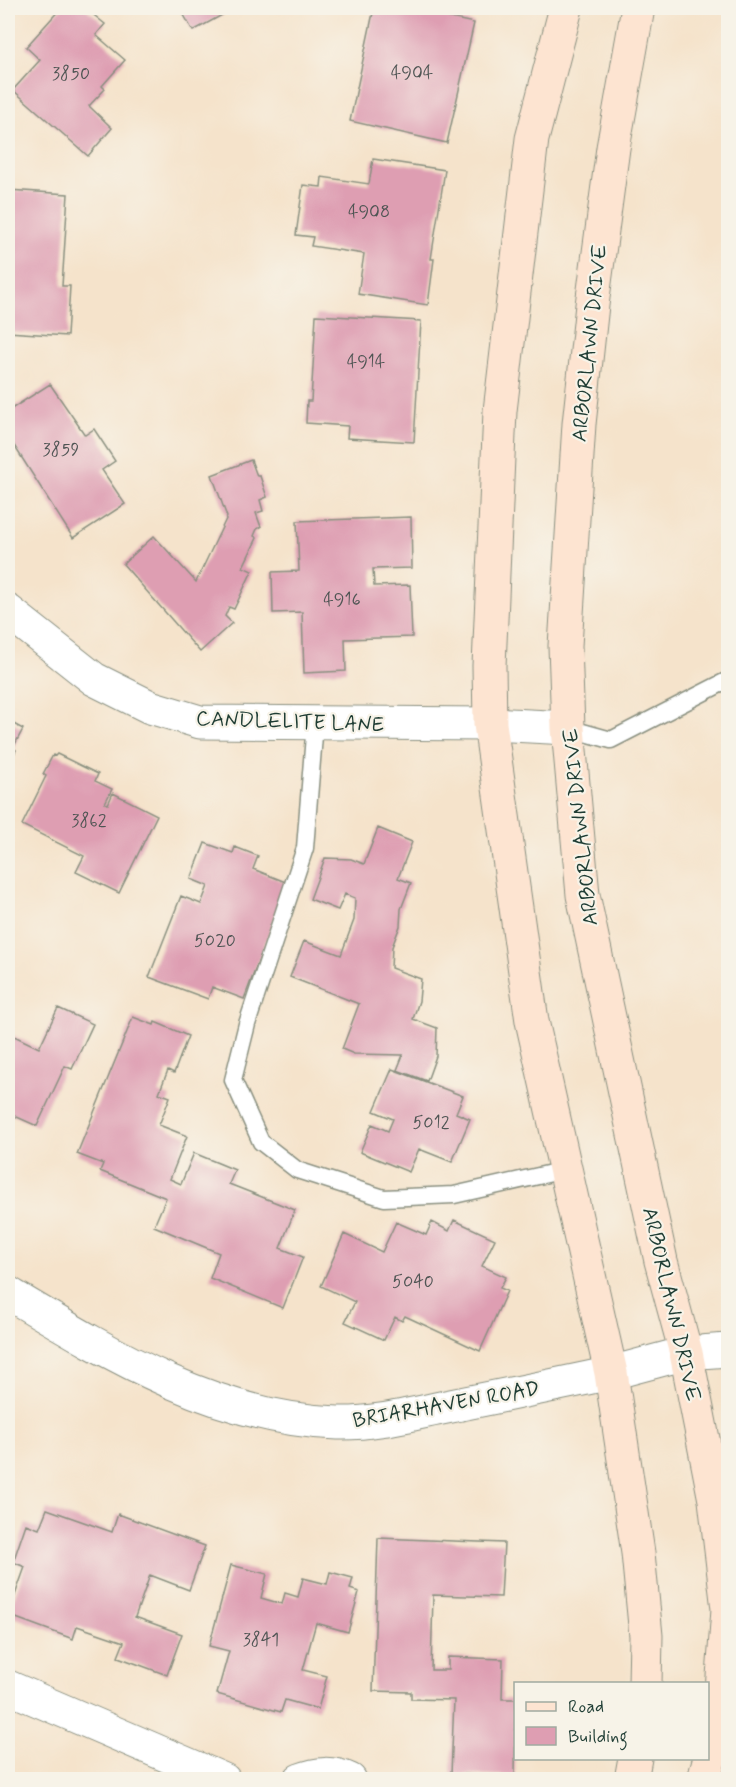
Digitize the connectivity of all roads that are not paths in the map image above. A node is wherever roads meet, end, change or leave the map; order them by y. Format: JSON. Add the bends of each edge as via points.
{"nodes":[{"id":1,"x":566,"y":8,"type":"edge"},
{"id":2,"x":638,"y":8,"type":"edge"},
{"id":3,"x":8,"y":611,"type":"edge"},
{"id":4,"x":729,"y":680,"type":"edge"},
{"id":5,"x":315,"y":723,"type":"junction"},
{"id":6,"x":490,"y":724,"type":"junction"},
{"id":7,"x":568,"y":728,"type":"junction"},
{"id":8,"x":565,"y":1170,"type":"junction"},
{"id":9,"x":8,"y":1293,"type":"edge"},
{"id":10,"x":729,"y":1350,"type":"edge"},
{"id":11,"x":686,"y":1353,"type":"junction"},
{"id":12,"x":611,"y":1373,"type":"junction"},
{"id":13,"x":645,"y":1682,"type":"edge"},
{"id":14,"x":8,"y":1687,"type":"edge"},
{"id":15,"x":635,"y":1760,"type":"edge"},
{"id":16,"x":709,"y":1760,"type":"edge"},
{"id":17,"x":709,"y":1760,"type":"edge"},
{"id":18,"x":224,"y":1779,"type":"edge"},
{"id":19,"x":300,"y":1779,"type":"edge"},
{"id":20,"x":350,"y":1779,"type":"edge"},
{"id":21,"x":631,"y":1779,"type":"edge"},
{"id":22,"x":704,"y":1779,"type":"edge"}],
"edges":[{"from":1,"to":6,"type":"main road","via":[[532,139],[500,411]]},
{"from":2,"to":7,"type":"main road","name":"ARBORLAWN DRIVE","via":[[613,148],[579,424],[565,646]]},
{"from":3,"to":5,"type":"street","name":"CANDLELITE LANE","via":[[94,679],[150,707],[200,722]]},
{"from":4,"to":7,"type":"lane","via":[[611,740]]},
{"from":5,"to":6,"type":"street","name":"CANDLELITE LANE"},
{"from":5,"to":8,"type":"lane","via":[[305,848],[247,1024],[233,1080],[261,1142],[297,1170],[384,1198],[454,1195]]},
{"from":6,"to":7,"type":"street","name":"CANDLELITE LANE"},
{"from":6,"to":8,"type":"main road","via":[[532,1021]]},
{"from":7,"to":11,"type":"main road","name":"ARBORLAWN DRIVE","via":[[583,896],[661,1261]]},
{"from":8,"to":12,"type":"main road"},
{"from":9,"to":12,"type":"street","name":"BRIARHAVEN ROAD","via":[[130,1363],[190,1391],[291,1419],[340,1423],[381,1420]]},
{"from":10,"to":11,"type":"street","name":"BRIARHAVEN ROAD"},
{"from":11,"to":12,"type":"street","name":"BRIARHAVEN ROAD"},
{"from":11,"to":17,"type":"main road","name":"ARBORLAWN DRIVE","via":[[715,1500],[728,1609],[720,1717]]},
{"from":12,"to":13,"type":"main road","via":[[638,1553],[646,1636]]},
{"from":14,"to":18,"type":"street"},
{"from":15,"to":21,"type":"main road"},
{"from":16,"to":22,"type":"main road","name":"ARBORLAWN DRIVE"},
{"from":19,"to":20,"type":"street","via":[[333,1774]]}]}
